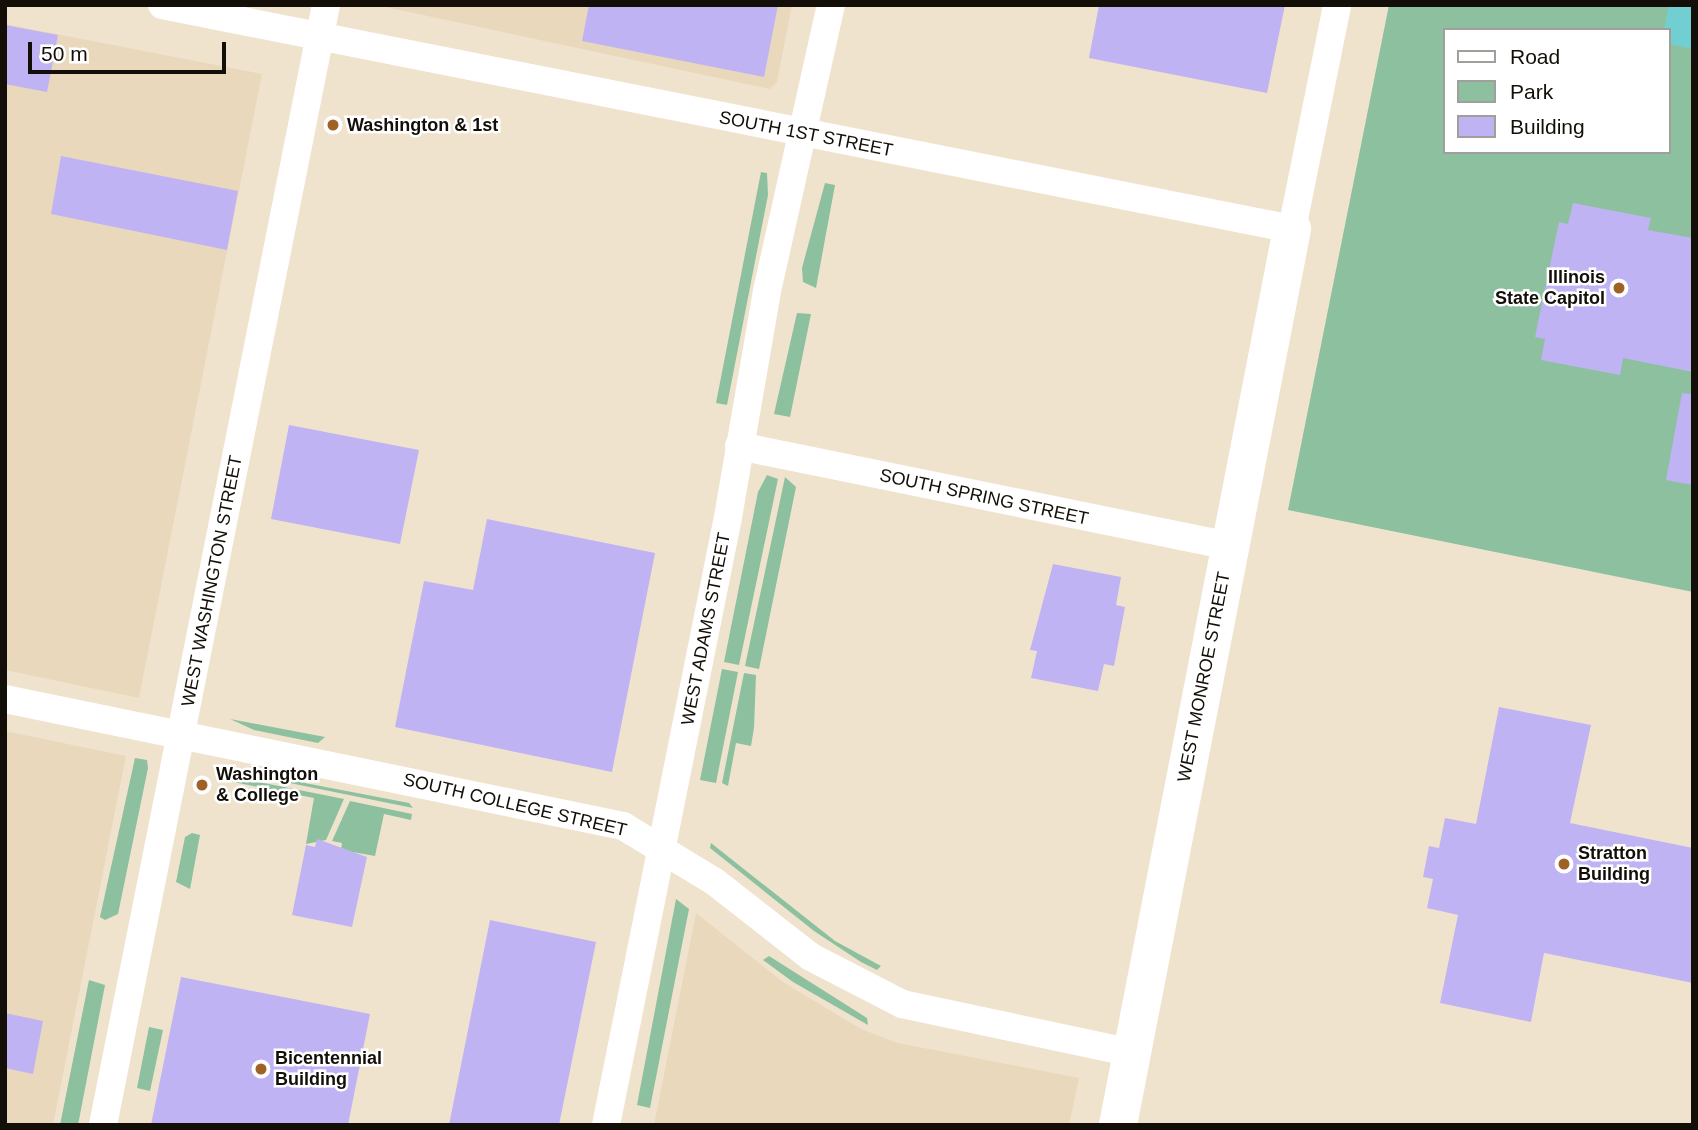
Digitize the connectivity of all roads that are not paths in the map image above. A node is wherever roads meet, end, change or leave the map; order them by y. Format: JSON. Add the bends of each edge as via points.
{"nodes":[{"id":1,"x":162,"y":5,"type":"edge"},
{"id":2,"x":326,"y":5,"type":"edge"},
{"id":3,"x":831,"y":5,"type":"edge"},
{"id":4,"x":1337,"y":5,"type":"edge"},
{"id":5,"x":320,"y":37,"type":"junction"},
{"id":6,"x":806,"y":135,"type":"junction"},
{"id":7,"x":1292,"y":229,"type":"junction"},
{"id":8,"x":740,"y":446,"type":"junction"},
{"id":9,"x":1230,"y":546,"type":"junction"},
{"id":10,"x":5,"y":699,"type":"edge"},
{"id":11,"x":182,"y":734,"type":"junction"},
{"id":12,"x":662,"y":848,"type":"junction"},
{"id":13,"x":1132,"y":1053,"type":"junction"},
{"id":14,"x":103,"y":1125,"type":"edge"},
{"id":15,"x":606,"y":1125,"type":"edge"},
{"id":16,"x":1118,"y":1125,"type":"edge"}],
"edges":[{"from":1,"to":5,"type":"street","name":"SOUTH 1ST STREET"},
{"from":2,"to":5,"type":"street","name":"WEST WASHINGTON STREET"},
{"from":3,"to":6,"type":"street","name":"WEST ADAMS STREET"},
{"from":4,"to":7,"type":"street"},
{"from":5,"to":6,"type":"street","name":"SOUTH 1ST STREET"},
{"from":5,"to":11,"type":"street","name":"WEST WASHINGTON STREET"},
{"from":6,"to":7,"type":"street","name":"SOUTH 1ST STREET"},
{"from":6,"to":8,"type":"street","name":"WEST ADAMS STREET","via":[[791,174]]},
{"from":7,"to":9,"type":"street","name":"WEST MONROE STREET"},
{"from":8,"to":9,"type":"street","name":"SOUTH SPRING STREET"},
{"from":8,"to":12,"type":"street","name":"WEST ADAMS STREET"},
{"from":9,"to":13,"type":"street","name":"WEST MONROE STREET"},
{"from":10,"to":11,"type":"street","name":"SOUTH COLLEGE STREET"},
{"from":11,"to":12,"type":"street","name":"SOUTH COLLEGE STREET","via":[[588,818],[632,830]]},
{"from":11,"to":14,"type":"street","name":"WEST WASHINGTON STREET"},
{"from":12,"to":13,"type":"street","name":"SOUTH COLLEGE STREET","via":[[715,882],[811,957],[902,1004]]},
{"from":12,"to":15,"type":"street","name":"WEST ADAMS STREET"},
{"from":13,"to":16,"type":"street","name":"WEST MONROE STREET"}]}
